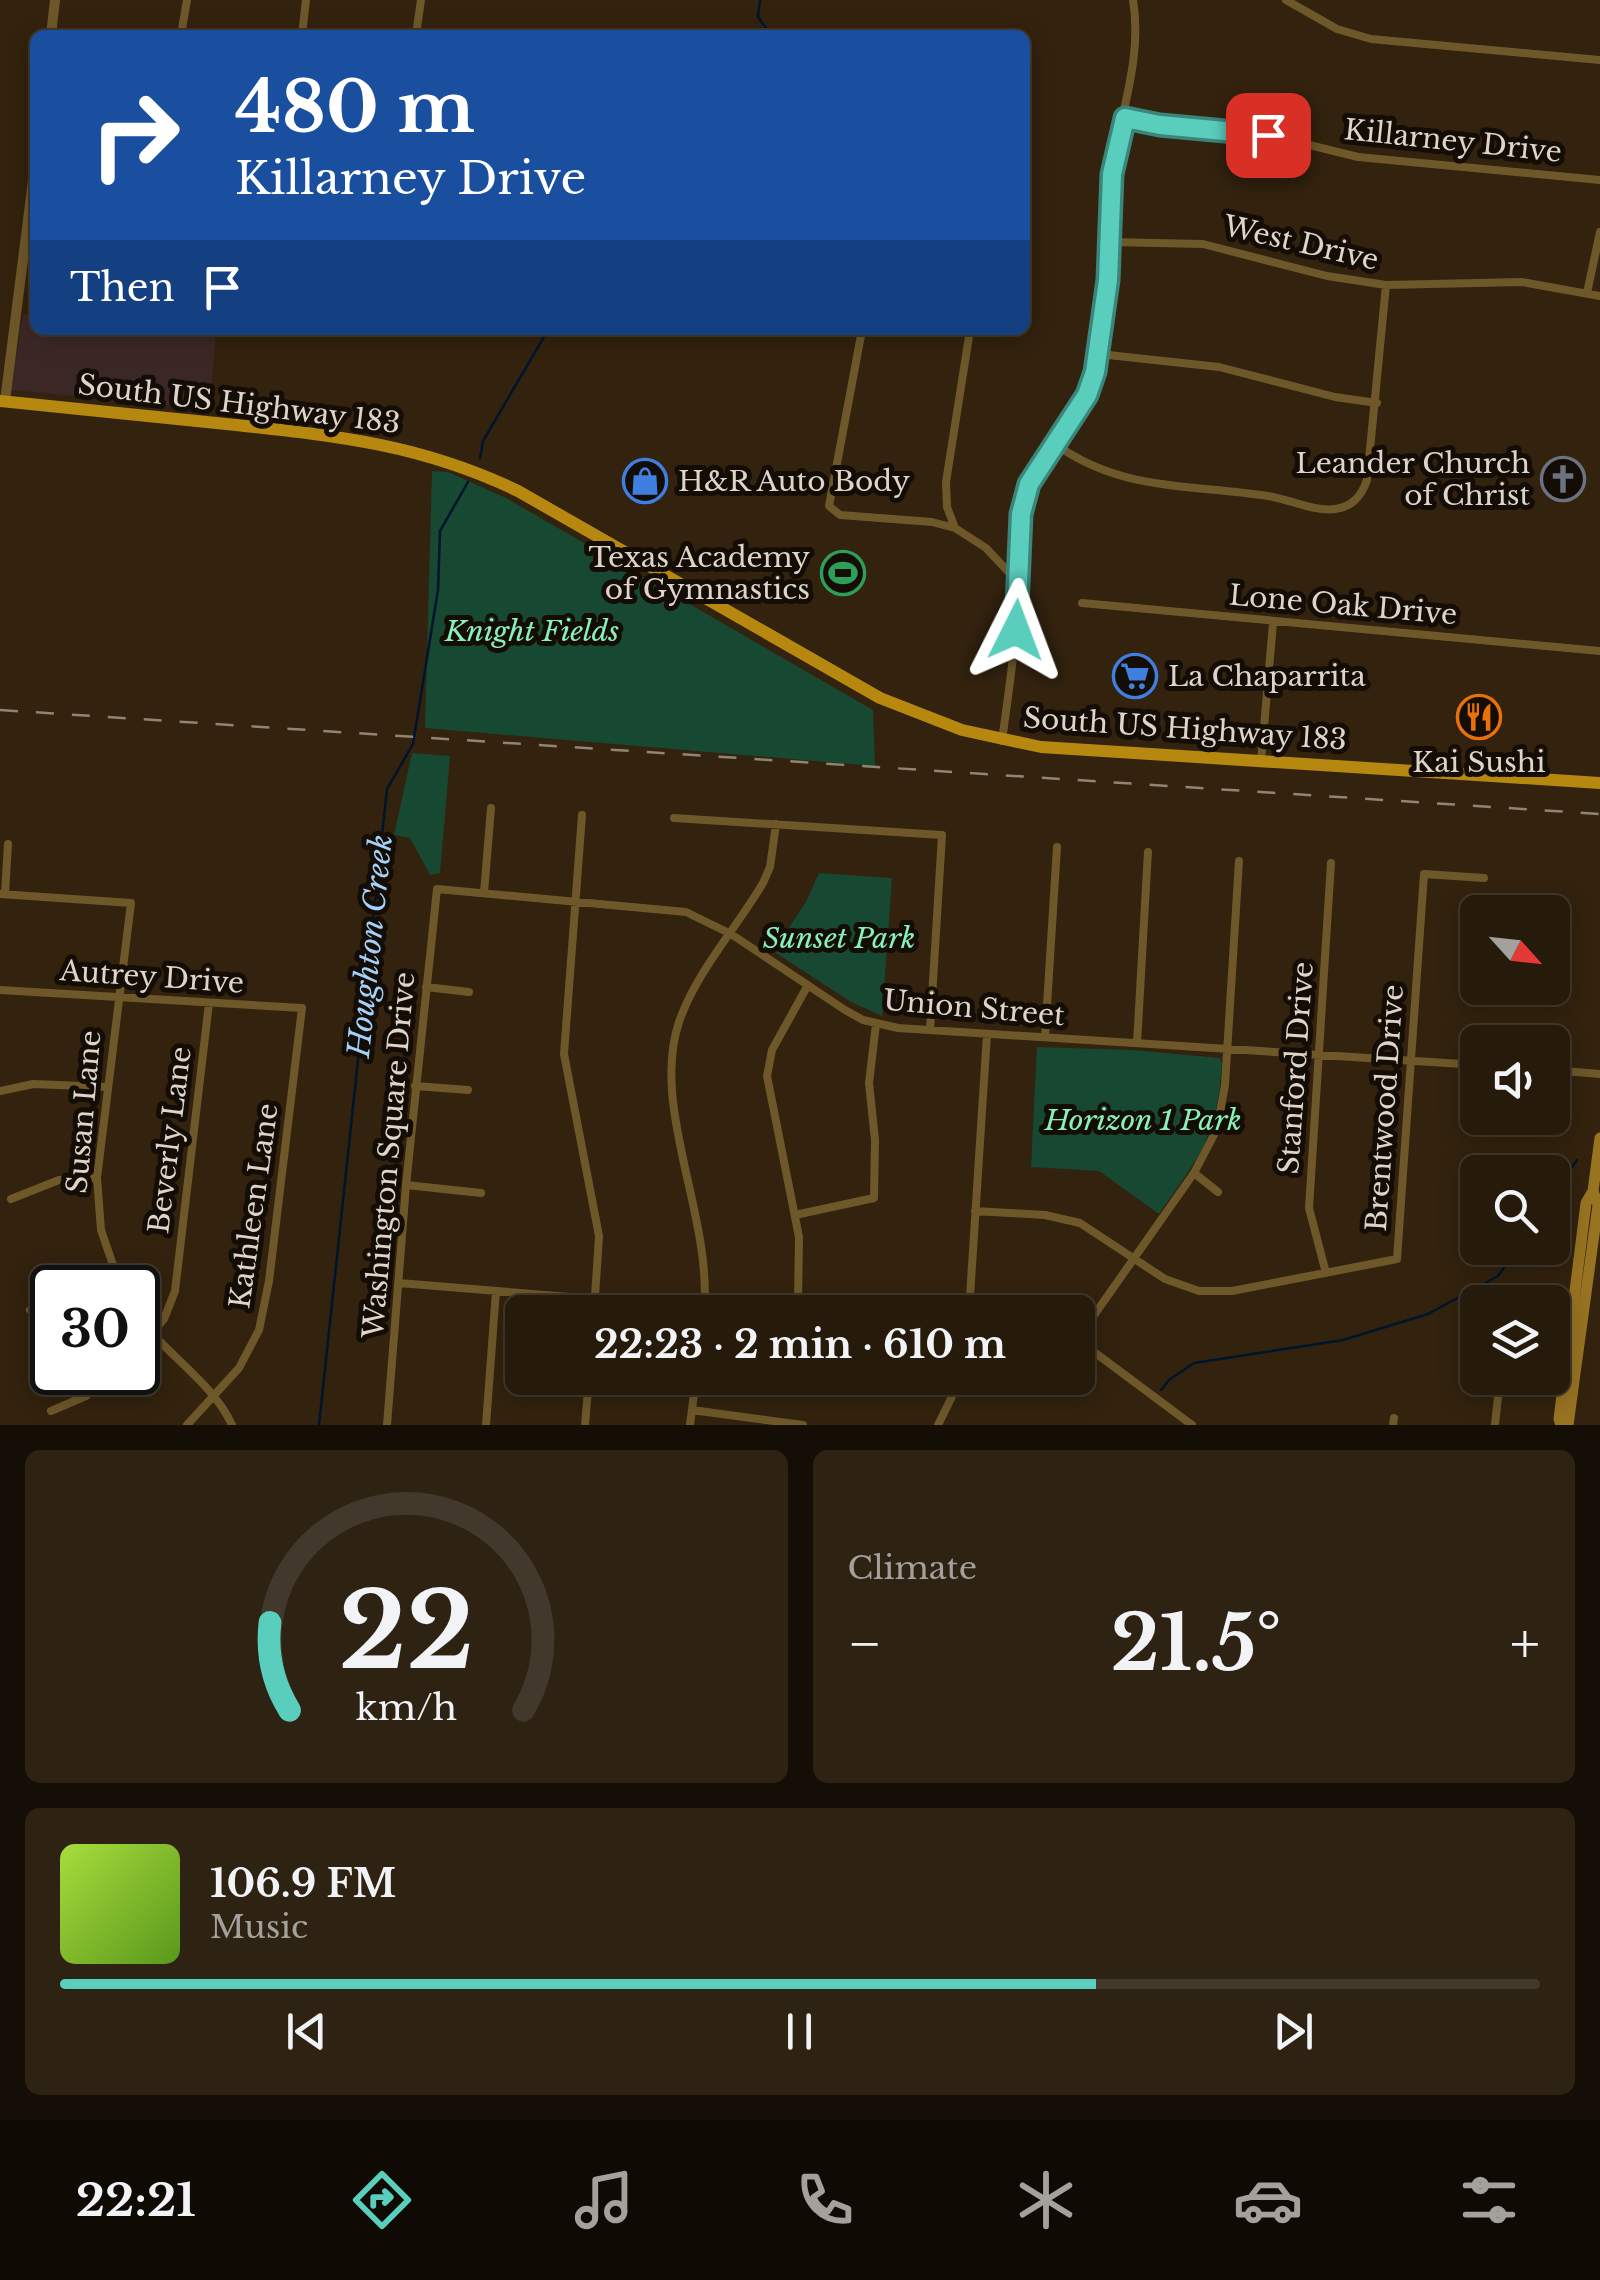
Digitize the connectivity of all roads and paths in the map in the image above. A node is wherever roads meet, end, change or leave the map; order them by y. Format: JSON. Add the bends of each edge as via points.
{"nodes":[{"id":1,"x":55,"y":0,"type":"edge"},
{"id":2,"x":187,"y":0,"type":"edge"},
{"id":3,"x":306,"y":0,"type":"edge"},
{"id":4,"x":421,"y":0,"type":"edge"},
{"id":5,"x":1133,"y":0,"type":"edge"},
{"id":6,"x":1286,"y":0,"type":"edge"},
{"id":7,"x":52,"y":30,"type":"edge"},
{"id":8,"x":182,"y":30,"type":"edge"},
{"id":9,"x":303,"y":30,"type":"edge"},
{"id":10,"x":417,"y":30,"type":"edge"},
{"id":11,"x":1600,"y":60,"type":"edge"},
{"id":12,"x":1125,"y":118,"type":"junction"},
{"id":13,"x":1600,"y":180,"type":"edge"},
{"id":14,"x":1600,"y":232,"type":"edge"},
{"id":15,"x":1110,"y":242,"type":"junction"},
{"id":16,"x":30,"y":248,"type":"edge"},
{"id":17,"x":1386,"y":285,"type":"junction"},
{"id":18,"x":1587,"y":293,"type":"junction"},
{"id":19,"x":1600,"y":296,"type":"edge"},
{"id":20,"x":861,"y":335,"type":"edge"},
{"id":21,"x":969,"y":335,"type":"edge"},
{"id":22,"x":1099,"y":354,"type":"junction"},
{"id":23,"x":3,"y":401,"type":"edge"},
{"id":24,"x":1377,"y":403,"type":"junction"},
{"id":25,"x":1055,"y":444,"type":"junction"},
{"id":26,"x":955,"y":528,"type":"junction"},
{"id":27,"x":1018,"y":582,"type":"junction"},
{"id":28,"x":1082,"y":603,"type":"dead end"},
{"id":29,"x":1273,"y":623,"type":"junction"},
{"id":30,"x":1600,"y":650,"type":"edge"},
{"id":31,"x":1002,"y":740,"type":"junction"},
{"id":32,"x":1261,"y":761,"type":"junction"},
{"id":33,"x":1600,"y":783,"type":"edge"},
{"id":34,"x":491,"y":808,"type":"dead end"},
{"id":35,"x":582,"y":815,"type":"dead end"},
{"id":36,"x":674,"y":818,"type":"dead end"},
{"id":37,"x":776,"y":824,"type":"junction"},
{"id":38,"x":8,"y":844,"type":"dead end"},
{"id":39,"x":1057,"y":847,"type":"dead end"},
{"id":40,"x":1148,"y":852,"type":"dead end"},
{"id":41,"x":1239,"y":862,"type":"dead end"},
{"id":42,"x":1332,"y":863,"type":"dead end"},
{"id":43,"x":1484,"y":878,"type":"dead end"},
{"id":44,"x":437,"y":888,"type":"joint"},
{"id":45,"x":484,"y":893,"type":"junction"},
{"id":46,"x":2,"y":894,"type":"edge"},
{"id":47,"x":575,"y":900,"type":"junction"},
{"id":48,"x":731,"y":934,"type":"junction"},
{"id":49,"x":808,"y":985,"type":"junction"},
{"id":50,"x":426,"y":987,"type":"junction"},
{"id":51,"x":0,"y":990,"type":"edge"},
{"id":52,"x":469,"y":992,"type":"dead end"},
{"id":53,"x":118,"y":996,"type":"junction"},
{"id":54,"x":209,"y":1004,"type":"junction"},
{"id":55,"x":302,"y":1008,"type":"joint"},
{"id":56,"x":876,"y":1024,"type":"junction"},
{"id":57,"x":930,"y":1030,"type":"junction"},
{"id":58,"x":987,"y":1034,"type":"junction"},
{"id":59,"x":1045,"y":1037,"type":"junction"},
{"id":60,"x":1137,"y":1043,"type":"junction"},
{"id":61,"x":1228,"y":1049,"type":"junction"},
{"id":62,"x":1319,"y":1055,"type":"junction"},
{"id":63,"x":1410,"y":1061,"type":"junction"},
{"id":64,"x":1460,"y":1064,"type":"edge"},
{"id":65,"x":1570,"y":1072,"type":"edge"},
{"id":66,"x":1600,"y":1074,"type":"edge"},
{"id":67,"x":416,"y":1086,"type":"junction"},
{"id":68,"x":108,"y":1087,"type":"junction"},
{"id":69,"x":468,"y":1090,"type":"dead end"},
{"id":70,"x":0,"y":1091,"type":"edge"},
{"id":71,"x":1600,"y":1138,"type":"edge"},
{"id":72,"x":1194,"y":1174,"type":"junction"},
{"id":73,"x":97,"y":1178,"type":"junction"},
{"id":74,"x":406,"y":1185,"type":"junction"},
{"id":75,"x":1597,"y":1191,"type":"edge"},
{"id":76,"x":480,"y":1192,"type":"dead end"},
{"id":77,"x":1218,"y":1192,"type":"dead end"},
{"id":78,"x":11,"y":1199,"type":"dead end"},
{"id":79,"x":975,"y":1211,"type":"junction"},
{"id":80,"x":795,"y":1215,"type":"junction"},
{"id":81,"x":1135,"y":1257,"type":"junction"},
{"id":82,"x":111,"y":1265,"type":"edge"},
{"id":83,"x":1326,"y":1273,"type":"junction"},
{"id":84,"x":399,"y":1283,"type":"junction"},
{"id":85,"x":496,"y":1291,"type":"junction"},
{"id":86,"x":546,"y":1295,"type":"edge"},
{"id":87,"x":595,"y":1295,"type":"edge"},
{"id":88,"x":705,"y":1295,"type":"edge"},
{"id":89,"x":798,"y":1295,"type":"edge"},
{"id":90,"x":970,"y":1295,"type":"edge"},
{"id":91,"x":1095,"y":1315,"type":"edge"},
{"id":92,"x":160,"y":1325,"type":"edge"},
{"id":93,"x":160,"y":1344,"type":"edge"},
{"id":94,"x":1095,"y":1352,"type":"edge"},
{"id":95,"x":87,"y":1395,"type":"edge"},
{"id":96,"x":588,"y":1395,"type":"edge"},
{"id":97,"x":694,"y":1395,"type":"edge"},
{"id":98,"x":953,"y":1395,"type":"edge"},
{"id":99,"x":1498,"y":1395,"type":"edge"},
{"id":100,"x":214,"y":1398,"type":"junction"},
{"id":101,"x":692,"y":1410,"type":"junction"},
{"id":102,"x":51,"y":1411,"type":"dead end"},
{"id":103,"x":187,"y":1425,"type":"edge"},
{"id":104,"x":232,"y":1425,"type":"edge"},
{"id":105,"x":386,"y":1425,"type":"edge"},
{"id":106,"x":486,"y":1425,"type":"edge"},
{"id":107,"x":585,"y":1425,"type":"edge"},
{"id":108,"x":690,"y":1425,"type":"edge"},
{"id":109,"x":802,"y":1425,"type":"edge"},
{"id":110,"x":938,"y":1425,"type":"edge"},
{"id":111,"x":1192,"y":1425,"type":"edge"},
{"id":112,"x":1495,"y":1425,"type":"edge"},
{"id":113,"x":1564,"y":1425,"type":"edge"}],
"edges":[{"from":1,"to":7,"type":"street"},
{"from":2,"to":8,"type":"street"},
{"from":3,"to":9,"type":"street"},
{"from":4,"to":10,"type":"street"},
{"from":5,"to":12,"type":"street","via":[[1137,34]]},
{"from":6,"to":11,"type":"street","via":[[1371,39]]},
{"from":12,"to":13,"type":"street","name":"Killarney Drive","via":[[1268,135],[1358,157]]},
{"from":12,"to":15,"type":"street","via":[[1112,174]]},
{"from":14,"to":18,"type":"street"},
{"from":15,"to":17,"type":"street","name":"West Drive","via":[[1203,244]]},
{"from":15,"to":22,"type":"street"},
{"from":16,"to":23,"type":"street"},
{"from":17,"to":18,"type":"street","name":"West Drive","via":[[1522,282]]},
{"from":17,"to":24,"type":"street"},
{"from":18,"to":19,"type":"street","name":"West Drive"},
{"from":20,"to":26,"type":"street","via":[[829,506],[840,515]]},
{"from":21,"to":26,"type":"street","via":[[946,482]]},
{"from":22,"to":24,"type":"street","via":[[1219,367]]},
{"from":22,"to":25,"type":"street","via":[[1087,395]]},
{"from":23,"to":31,"type":"main road","name":"South US Highway 183","via":[[370,441],[445,460],[518,490],[880,698]]},
{"from":24,"to":25,"type":"street","via":[[1364,488],[1333,510],[1136,482]]},
{"from":25,"to":27,"type":"street","via":[[1026,494]]},
{"from":26,"to":27,"type":"street"},
{"from":27,"to":31,"type":"street"},
{"from":28,"to":29,"type":"street","name":"Lone Oak Drive"},
{"from":29,"to":30,"type":"street","name":"Lone Oak Drive"},
{"from":29,"to":32,"type":"street"},
{"from":31,"to":32,"type":"main road","name":"South US Highway 183"},
{"from":32,"to":33,"type":"main road","name":"South US Highway 183"},
{"from":34,"to":45,"type":"street"},
{"from":35,"to":47,"type":"street"},
{"from":36,"to":37,"type":"street"},
{"from":37,"to":48,"type":"street","via":[[770,866]]},
{"from":37,"to":57,"type":"street","via":[[942,835]]},
{"from":38,"to":46,"type":"street"},
{"from":39,"to":59,"type":"street"},
{"from":40,"to":60,"type":"street"},
{"from":41,"to":61,"type":"street"},
{"from":42,"to":62,"type":"street","name":"Stanford Drive"},
{"from":43,"to":63,"type":"street","name":"Brentwood Drive","via":[[1424,874]]},
{"from":44,"to":45,"type":"street","name":"Union Street"},
{"from":44,"to":50,"type":"street","name":"Washington Square Drive"},
{"from":45,"to":47,"type":"street","name":"Union Street"},
{"from":46,"to":53,"type":"street","name":"Susan Lane","via":[[130,903]]},
{"from":47,"to":48,"type":"street","name":"Union Street","via":[[686,912]]},
{"from":47,"to":87,"type":"street","via":[[564,1054],[596,1218]]},
{"from":48,"to":49,"type":"street","name":"Union Street"},
{"from":48,"to":88,"type":"street","via":[[686,1005],[671,1062]]},
{"from":49,"to":56,"type":"street","name":"Union Street"},
{"from":49,"to":80,"type":"street","via":[[772,1050],[767,1076]]},
{"from":50,"to":52,"type":"street"},
{"from":50,"to":67,"type":"street","name":"Washington Square Drive"},
{"from":51,"to":53,"type":"street","name":"Autrey Drive"},
{"from":53,"to":54,"type":"street","name":"Autrey Drive"},
{"from":53,"to":68,"type":"street","name":"Susan Lane"},
{"from":54,"to":55,"type":"street","name":"Autrey Drive"},
{"from":54,"to":92,"type":"street","name":"Beverly Lane","via":[[176,1291]]},
{"from":55,"to":100,"type":"street","name":"Kathleen Lane","via":[[266,1304],[250,1350]]},
{"from":56,"to":57,"type":"street","name":"Union Street"},
{"from":56,"to":80,"type":"street","via":[[868,1083],[874,1198]]},
{"from":57,"to":58,"type":"street","name":"Union Street"},
{"from":58,"to":59,"type":"street","name":"Union Street"},
{"from":58,"to":79,"type":"street"},
{"from":59,"to":60,"type":"street","name":"Union Street"},
{"from":60,"to":61,"type":"street","name":"Union Street"},
{"from":61,"to":62,"type":"street","name":"Union Street"},
{"from":61,"to":72,"type":"street","via":[[1222,1114]]},
{"from":62,"to":63,"type":"street","name":"Union Street"},
{"from":62,"to":83,"type":"street","name":"Stanford Drive","via":[[1310,1208]]},
{"from":63,"to":64,"type":"street","name":"Union Street"},
{"from":63,"to":83,"type":"street","name":"Brentwood Drive","via":[[1397,1259]]},
{"from":65,"to":66,"type":"street"},
{"from":67,"to":69,"type":"street"},
{"from":67,"to":74,"type":"street","name":"Washington Square Drive"},
{"from":68,"to":70,"type":"street","via":[[33,1084]]},
{"from":68,"to":73,"type":"street","name":"Susan Lane"},
{"from":71,"to":75,"type":"main road"},
{"from":72,"to":77,"type":"street"},
{"from":72,"to":81,"type":"street"},
{"from":73,"to":78,"type":"street","via":[[58,1180]]},
{"from":73,"to":82,"type":"street","name":"Susan Lane","via":[[100,1230]]},
{"from":74,"to":76,"type":"street"},
{"from":74,"to":84,"type":"street","name":"Washington Square Drive"},
{"from":75,"to":113,"type":"main road","via":[[1586,1203],[1559,1419]]},
{"from":79,"to":81,"type":"street","name":"Brentwood Drive","via":[[1066,1218]]},
{"from":79,"to":90,"type":"street"},
{"from":80,"to":89,"type":"street"},
{"from":81,"to":83,"type":"street","name":"Brentwood Drive","via":[[1182,1287],[1215,1293]]},
{"from":81,"to":91,"type":"street"},
{"from":84,"to":85,"type":"street"},
{"from":84,"to":105,"type":"street","name":"Washington Square Drive"},
{"from":85,"to":86,"type":"street"},
{"from":85,"to":106,"type":"street"},
{"from":93,"to":100,"type":"street"},
{"from":94,"to":111,"type":"street"},
{"from":95,"to":102,"type":"street"},
{"from":96,"to":107,"type":"street"},
{"from":97,"to":101,"type":"street"},
{"from":98,"to":110,"type":"street"},
{"from":99,"to":112,"type":"street"},
{"from":100,"to":103,"type":"street","name":"Kathleen Lane"},
{"from":100,"to":104,"type":"street"},
{"from":101,"to":108,"type":"street"},
{"from":101,"to":109,"type":"street"}]}
